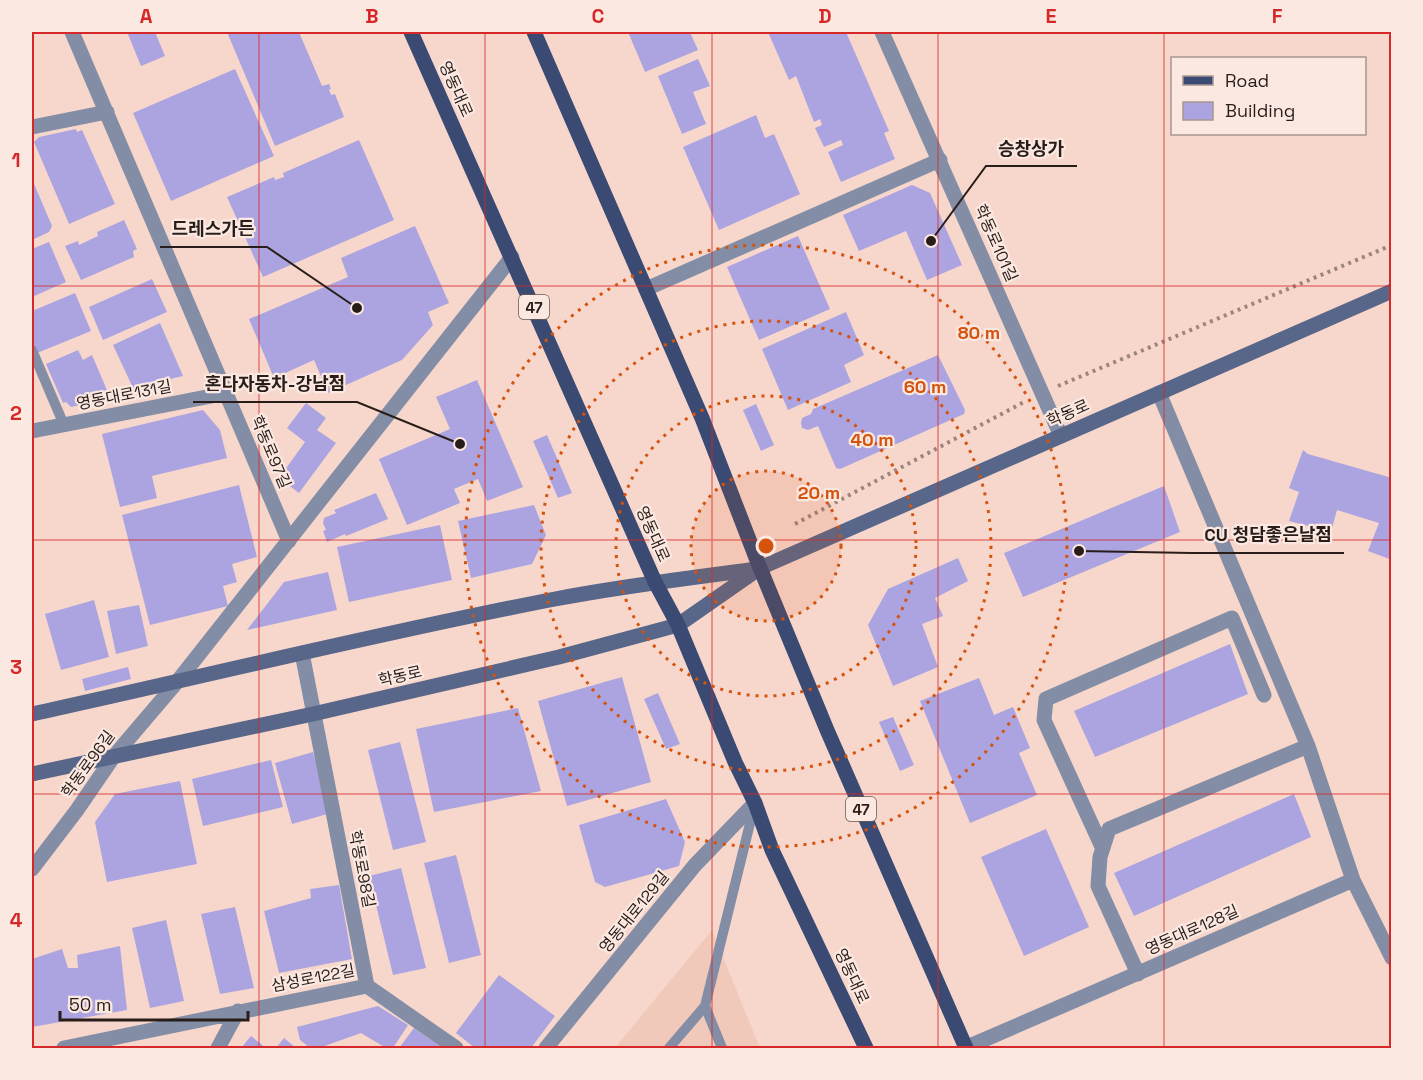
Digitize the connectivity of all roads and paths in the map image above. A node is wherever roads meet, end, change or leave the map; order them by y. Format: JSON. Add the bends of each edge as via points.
{"nodes":[{"id":1,"x":72,"y":32,"type":"edge"},
{"id":2,"x":411,"y":32,"type":"edge"},
{"id":3,"x":534,"y":32,"type":"edge"},
{"id":4,"x":882,"y":32,"type":"edge"},
{"id":5,"x":107,"y":111,"type":"junction"},
{"id":6,"x":32,"y":128,"type":"edge"},
{"id":7,"x":940,"y":160,"type":"junction"},
{"id":8,"x":1392,"y":245,"type":"edge"},
{"id":9,"x":512,"y":257,"type":"junction"},
{"id":10,"x":646,"y":289,"type":"junction"},
{"id":11,"x":1392,"y":291,"type":"edge"},
{"id":12,"x":32,"y":350,"type":"edge"},
{"id":13,"x":227,"y":393,"type":"junction"},
{"id":14,"x":1042,"y":393,"type":"junction"},
{"id":15,"x":1159,"y":393,"type":"junction"},
{"id":16,"x":64,"y":425,"type":"junction"},
{"id":17,"x":32,"y":431,"type":"edge"},
{"id":18,"x":1061,"y":436,"type":"junction"},
{"id":19,"x":795,"y":524,"type":"dead end"},
{"id":20,"x":290,"y":541,"type":"junction"},
{"id":21,"x":760,"y":568,"type":"junction"},
{"id":22,"x":655,"y":582,"type":"junction"},
{"id":23,"x":678,"y":625,"type":"junction"},
{"id":24,"x":302,"y":653,"type":"junction"},
{"id":25,"x":177,"y":682,"type":"junction"},
{"id":26,"x":1264,"y":695,"type":"dead end"},
{"id":27,"x":32,"y":714,"type":"edge"},
{"id":28,"x":313,"y":714,"type":"junction"},
{"id":29,"x":1308,"y":746,"type":"junction"},
{"id":30,"x":114,"y":756,"type":"junction"},
{"id":31,"x":32,"y":774,"type":"edge"},
{"id":32,"x":755,"y":803,"type":"junction"},
{"id":33,"x":1102,"y":848,"type":"junction"},
{"id":34,"x":32,"y":869,"type":"edge"},
{"id":35,"x":1353,"y":880,"type":"junction"},
{"id":36,"x":1392,"y":958,"type":"edge"},
{"id":37,"x":1138,"y":974,"type":"junction"},
{"id":38,"x":367,"y":986,"type":"junction"},
{"id":39,"x":705,"y":1006,"type":"junction"},
{"id":40,"x":238,"y":1011,"type":"junction"},
{"id":41,"x":64,"y":1048,"type":"edge"},
{"id":42,"x":218,"y":1048,"type":"edge"},
{"id":43,"x":456,"y":1048,"type":"edge"},
{"id":44,"x":546,"y":1048,"type":"edge"},
{"id":45,"x":669,"y":1048,"type":"edge"},
{"id":46,"x":722,"y":1048,"type":"edge"},
{"id":47,"x":866,"y":1048,"type":"edge"},
{"id":48,"x":965,"y":1048,"type":"edge"}],
"edges":[{"from":1,"to":5,"type":"street","name":"학동로97길"},
{"from":2,"to":9,"type":"main road","name":"영동대로","number":"47"},
{"from":3,"to":10,"type":"main road","number":"47"},
{"from":4,"to":7,"type":"street","name":"학동로101길"},
{"from":5,"to":6,"type":"street"},
{"from":5,"to":13,"type":"street","name":"학동로97길"},
{"from":7,"to":10,"type":"street"},
{"from":7,"to":14,"type":"street","name":"학동로101길"},
{"from":8,"to":14,"type":"path"},
{"from":9,"to":20,"type":"street"},
{"from":9,"to":22,"type":"main road","name":"영동대로","number":"47"},
{"from":10,"to":21,"type":"main road","number":"47","via":[[702,418]]},
{"from":11,"to":15,"type":"main road","name":"학동로"},
{"from":12,"to":16,"type":"lane","name":"영동대로131길"},
{"from":13,"to":16,"type":"street","name":"영동대로131길"},
{"from":13,"to":20,"type":"street","name":"학동로97길"},
{"from":14,"to":18,"type":"street","name":"학동로101길"},
{"from":14,"to":19,"type":"path"},
{"from":15,"to":18,"type":"main road","name":"학동로"},
{"from":15,"to":29,"type":"street"},
{"from":16,"to":17,"type":"street","name":"영동대로131길"},
{"from":18,"to":21,"type":"main road","name":"학동로"},
{"from":20,"to":25,"type":"street"},
{"from":21,"to":22,"type":"main road","name":"학동로"},
{"from":21,"to":23,"type":"main road","name":"학동로"},
{"from":21,"to":48,"type":"main road","number":"47"},
{"from":22,"to":23,"type":"main road","name":"영동대로","number":"47"},
{"from":22,"to":24,"type":"main road","name":"학동로","via":[[555,599]]},
{"from":23,"to":28,"type":"main road","name":"학동로"},
{"from":23,"to":32,"type":"main road","name":"영동대로","number":"47"},
{"from":24,"to":25,"type":"main road","name":"학동로"},
{"from":24,"to":28,"type":"street","name":"학동로98길"},
{"from":25,"to":27,"type":"main road","name":"학동로"},
{"from":25,"to":30,"type":"street","name":"학동로96길"},
{"from":26,"to":33,"type":"street","via":[[1232,618],[1046,699],[1044,720]]},
{"from":28,"to":30,"type":"main road","name":"학동로"},
{"from":28,"to":38,"type":"street","name":"학동로98길"},
{"from":29,"to":33,"type":"street","via":[[1109,829]]},
{"from":29,"to":35,"type":"street"},
{"from":30,"to":31,"type":"main road","name":"학동로"},
{"from":30,"to":34,"type":"street","name":"학동로96길"},
{"from":32,"to":39,"type":"lane"},
{"from":32,"to":44,"type":"street","name":"영동대로129길","via":[[695,864]]},
{"from":32,"to":47,"type":"main road","name":"영동대로","number":"47","via":[[772,849]]},
{"from":33,"to":37,"type":"street","via":[[1098,886]]},
{"from":35,"to":36,"type":"street"},
{"from":35,"to":37,"type":"street","name":"영동대로128길"},
{"from":37,"to":48,"type":"street","name":"영동대로128길"},
{"from":38,"to":40,"type":"street","name":"삼성로122길"},
{"from":38,"to":43,"type":"street"},
{"from":39,"to":45,"type":"lane"},
{"from":39,"to":46,"type":"lane"},
{"from":40,"to":41,"type":"street","name":"삼성로122길"},
{"from":40,"to":42,"type":"street"}]}
